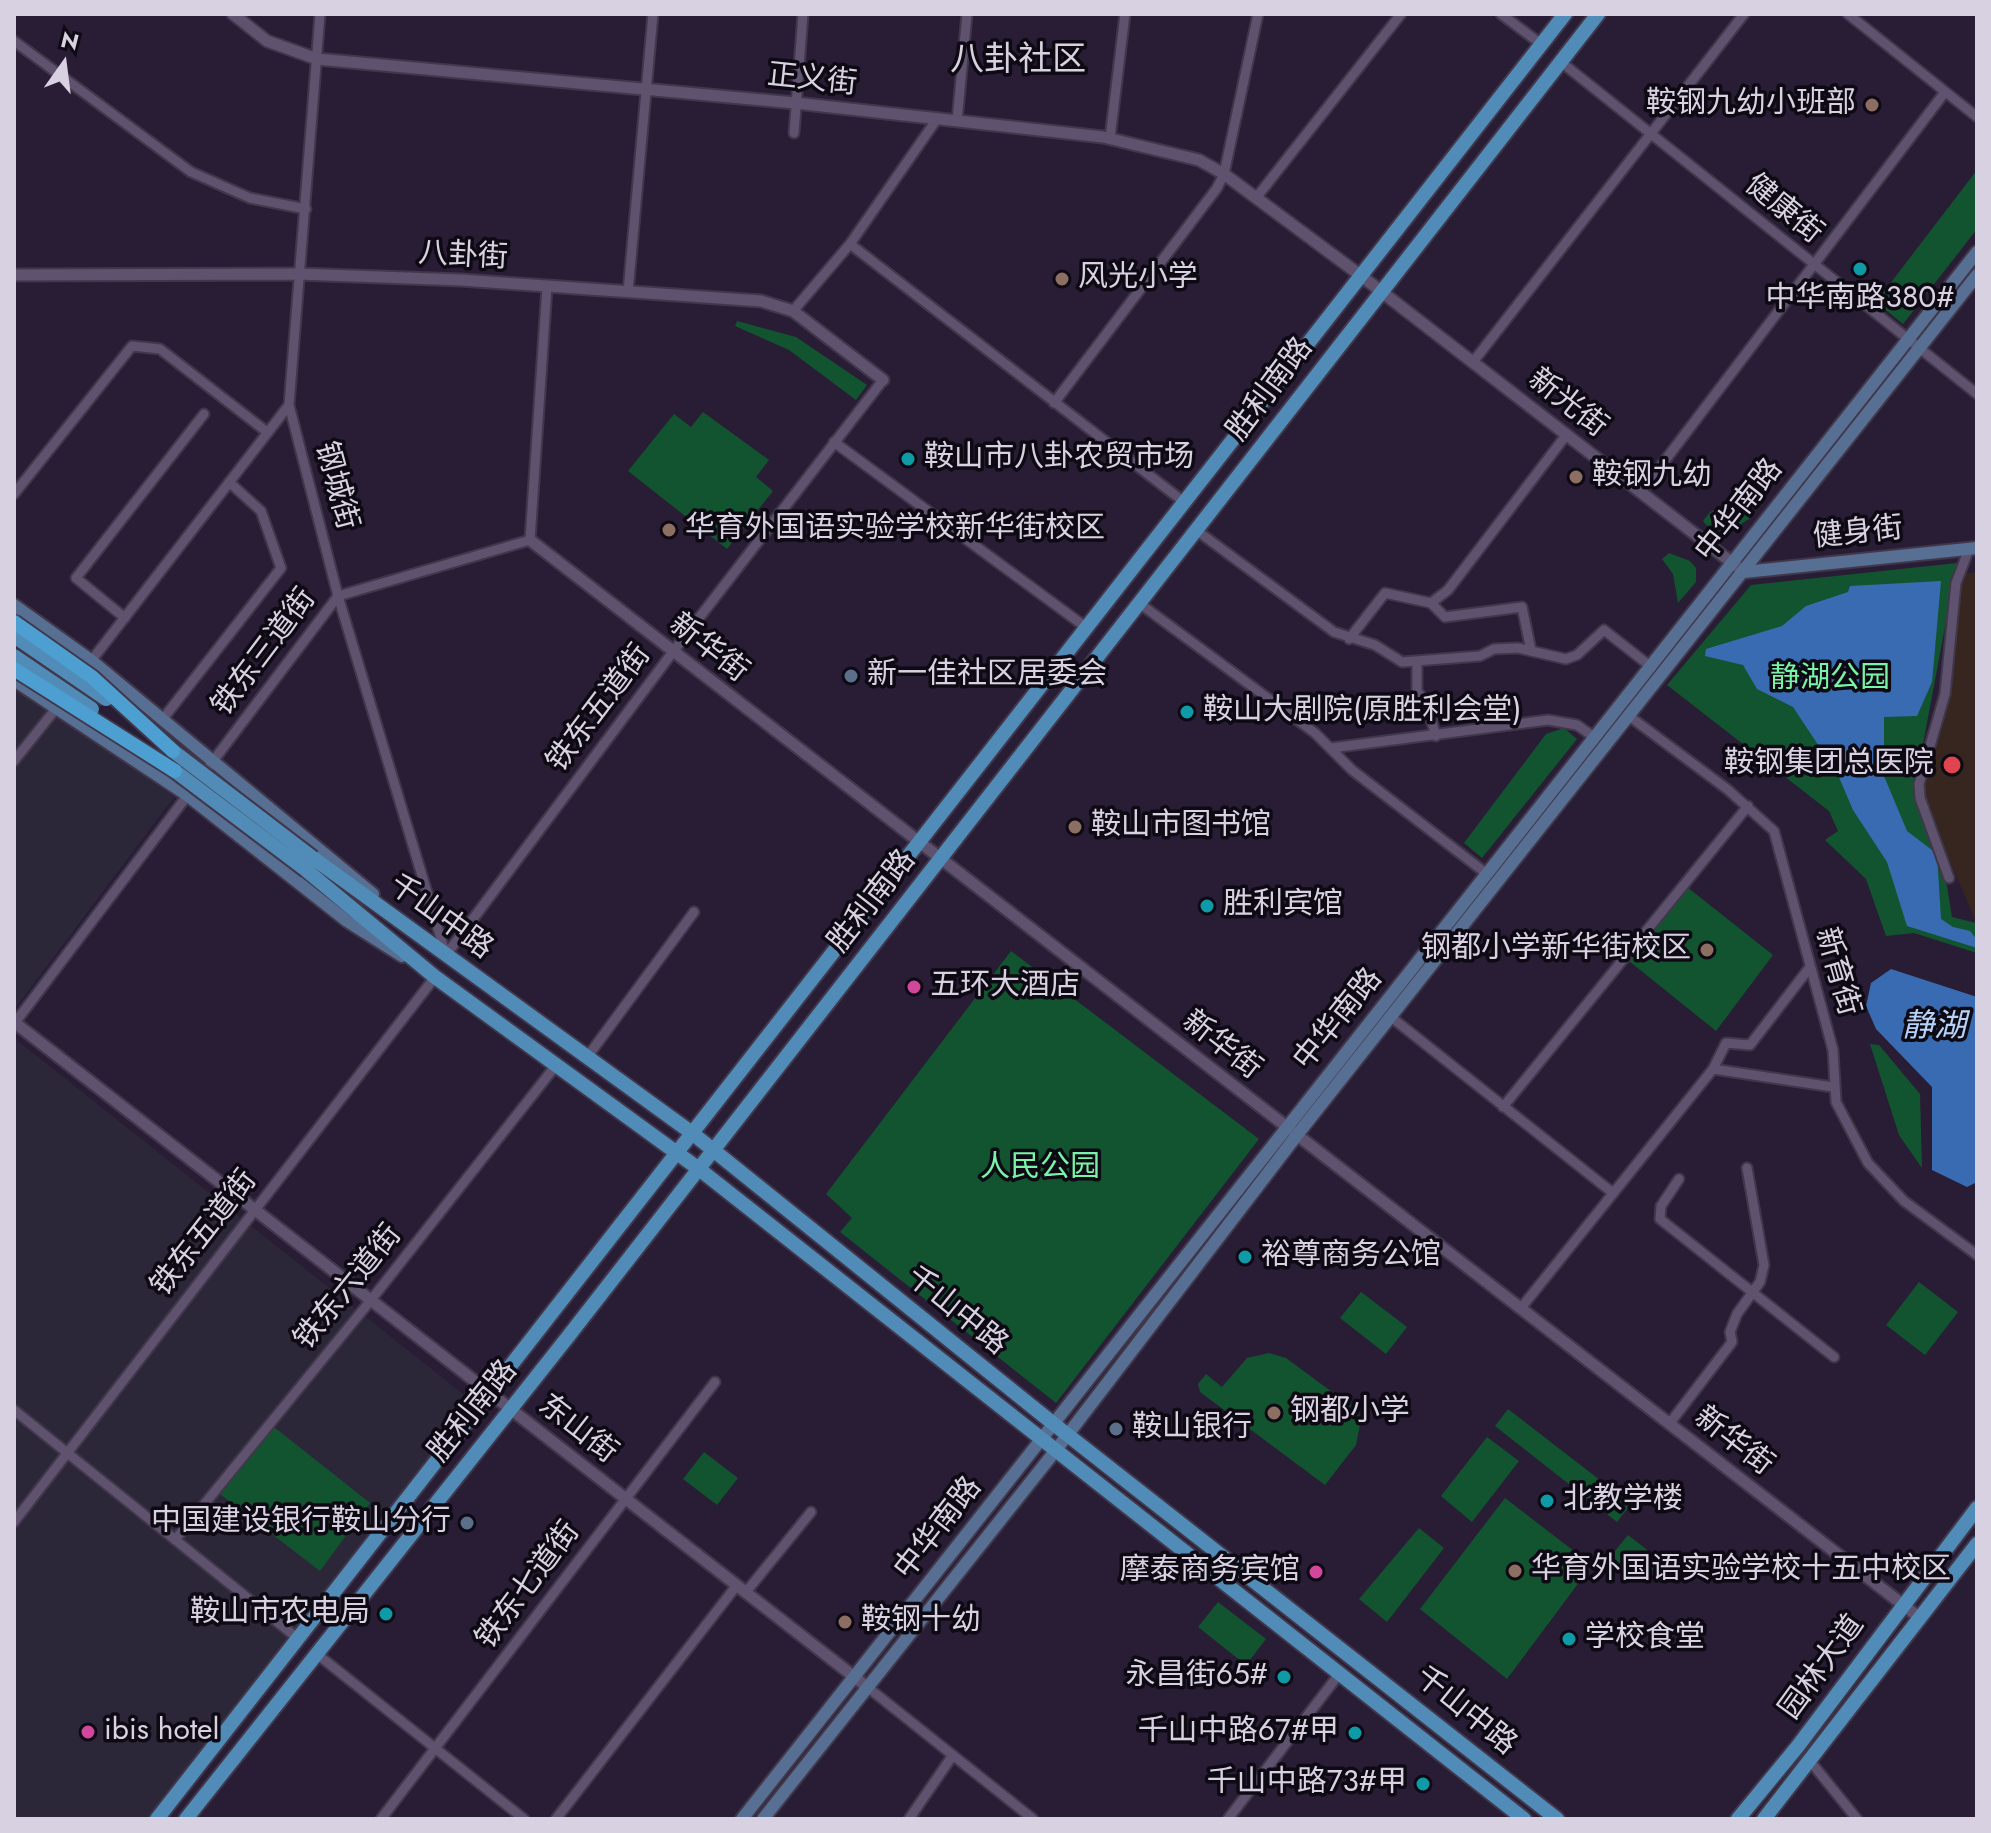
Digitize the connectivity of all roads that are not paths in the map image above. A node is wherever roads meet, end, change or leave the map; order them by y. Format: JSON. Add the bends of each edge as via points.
{"nodes":[{"id":1,"x":233,"y":14,"type":"edge"},
{"id":2,"x":320,"y":14,"type":"edge"},
{"id":3,"x":653,"y":14,"type":"edge"},
{"id":4,"x":803,"y":14,"type":"edge"},
{"id":5,"x":967,"y":14,"type":"edge"},
{"id":6,"x":1125,"y":14,"type":"edge"},
{"id":7,"x":1258,"y":14,"type":"edge"},
{"id":8,"x":1401,"y":14,"type":"edge"},
{"id":9,"x":1501,"y":14,"type":"edge"},
{"id":10,"x":1565,"y":14,"type":"edge"},
{"id":11,"x":1598,"y":14,"type":"edge"},
{"id":12,"x":1744,"y":14,"type":"edge"},
{"id":13,"x":1848,"y":14,"type":"edge"},
{"id":14,"x":14,"y":41,"type":"edge"},
{"id":15,"x":1541,"y":44,"type":"junction"},
{"id":16,"x":317,"y":59,"type":"junction"},
{"id":17,"x":1561,"y":62,"type":"junction"},
{"id":18,"x":646,"y":89,"type":"junction"},
{"id":19,"x":1945,"y":92,"type":"junction"},
{"id":20,"x":795,"y":103,"type":"junction"},
{"id":21,"x":1977,"y":117,"type":"edge"},
{"id":22,"x":937,"y":119,"type":"junction"},
{"id":23,"x":957,"y":121,"type":"junction"},
{"id":24,"x":794,"y":133,"type":"dead end"},
{"id":25,"x":1650,"y":134,"type":"junction"},
{"id":26,"x":1110,"y":138,"type":"junction"},
{"id":27,"x":1224,"y":174,"type":"junction"},
{"id":28,"x":1256,"y":198,"type":"junction"},
{"id":29,"x":306,"y":209,"type":"junction"},
{"id":30,"x":850,"y":244,"type":"junction"},
{"id":31,"x":1977,"y":252,"type":"edge"},
{"id":32,"x":1813,"y":264,"type":"junction"},
{"id":33,"x":299,"y":274,"type":"junction"},
{"id":34,"x":14,"y":275,"type":"edge"},
{"id":35,"x":1360,"y":275,"type":"junction"},
{"id":36,"x":1977,"y":275,"type":"edge"},
{"id":37,"x":547,"y":287,"type":"junction"},
{"id":38,"x":1380,"y":290,"type":"junction"},
{"id":39,"x":628,"y":292,"type":"junction"},
{"id":40,"x":793,"y":311,"type":"junction"},
{"id":41,"x":1907,"y":340,"type":"junction"},
{"id":42,"x":1918,"y":349,"type":"junction"},
{"id":43,"x":1473,"y":362,"type":"junction"},
{"id":44,"x":883,"y":380,"type":"joint"},
{"id":45,"x":1977,"y":394,"type":"edge"},
{"id":46,"x":1054,"y":403,"type":"junction"},
{"id":47,"x":289,"y":405,"type":"junction"},
{"id":48,"x":204,"y":414,"type":"dead end"},
{"id":49,"x":267,"y":432,"type":"junction"},
{"id":50,"x":1567,"y":434,"type":"junction"},
{"id":51,"x":834,"y":442,"type":"junction"},
{"id":52,"x":229,"y":482,"type":"junction"},
{"id":53,"x":1641,"y":492,"type":"junction"},
{"id":54,"x":14,"y":494,"type":"edge"},
{"id":55,"x":1184,"y":502,"type":"junction"},
{"id":56,"x":1196,"y":530,"type":"junction"},
{"id":57,"x":530,"y":540,"type":"junction"},
{"id":58,"x":1973,"y":548,"type":"edge"},
{"id":59,"x":1738,"y":567,"type":"junction"},
{"id":60,"x":338,"y":596,"type":"junction"},
{"id":61,"x":1139,"y":603,"type":"junction"},
{"id":62,"x":1431,"y":603,"type":"junction"},
{"id":63,"x":14,"y":605,"type":"edge"},
{"id":64,"x":125,"y":618,"type":"junction"},
{"id":65,"x":14,"y":622,"type":"edge"},
{"id":66,"x":1087,"y":628,"type":"junction"},
{"id":67,"x":14,"y":636,"type":"edge"},
{"id":68,"x":1349,"y":639,"type":"junction"},
{"id":69,"x":1531,"y":650,"type":"junction"},
{"id":70,"x":672,"y":653,"type":"junction"},
{"id":71,"x":14,"y":656,"type":"edge"},
{"id":72,"x":92,"y":661,"type":"junction"},
{"id":73,"x":1417,"y":663,"type":"junction"},
{"id":74,"x":1650,"y":666,"type":"junction"},
{"id":75,"x":14,"y":669,"type":"edge"},
{"id":76,"x":14,"y":680,"type":"edge"},
{"id":77,"x":57,"y":706,"type":"junction"},
{"id":78,"x":1629,"y":716,"type":"junction"},
{"id":79,"x":162,"y":720,"type":"junction"},
{"id":80,"x":1436,"y":736,"type":"junction"},
{"id":81,"x":1594,"y":737,"type":"junction"},
{"id":82,"x":1331,"y":748,"type":"junction"},
{"id":83,"x":173,"y":751,"type":"junction"},
{"id":84,"x":14,"y":761,"type":"edge"},
{"id":85,"x":213,"y":761,"type":"junction"},
{"id":86,"x":175,"y":771,"type":"junction"},
{"id":87,"x":187,"y":795,"type":"junction"},
{"id":88,"x":1748,"y":806,"type":"junction"},
{"id":89,"x":918,"y":839,"type":"junction"},
{"id":90,"x":941,"y":858,"type":"junction"},
{"id":91,"x":310,"y":864,"type":"junction"},
{"id":92,"x":1487,"y":874,"type":"junction"},
{"id":93,"x":1949,"y":878,"type":"dead end"},
{"id":94,"x":694,"y":912,"type":"dead end"},
{"id":95,"x":446,"y":955,"type":"junction"},
{"id":96,"x":1810,"y":967,"type":"junction"},
{"id":97,"x":435,"y":977,"type":"junction"},
{"id":98,"x":1391,"y":1017,"type":"junction"},
{"id":99,"x":14,"y":1023,"type":"edge"},
{"id":100,"x":588,"y":1056,"type":"junction"},
{"id":101,"x":557,"y":1064,"type":"junction"},
{"id":102,"x":1713,"y":1069,"type":"junction"},
{"id":103,"x":1833,"y":1087,"type":"junction"},
{"id":104,"x":1503,"y":1107,"type":"junction"},
{"id":105,"x":1292,"y":1131,"type":"junction"},
{"id":106,"x":692,"y":1133,"type":"junction"},
{"id":107,"x":713,"y":1150,"type":"junction"},
{"id":108,"x":676,"y":1153,"type":"junction"},
{"id":109,"x":1747,"y":1168,"type":"dead end"},
{"id":110,"x":699,"y":1169,"type":"junction"},
{"id":111,"x":1679,"y":1179,"type":"dead end"},
{"id":112,"x":1613,"y":1193,"type":"junction"},
{"id":113,"x":254,"y":1209,"type":"junction"},
{"id":114,"x":1977,"y":1255,"type":"edge"},
{"id":115,"x":1753,"y":1292,"type":"junction"},
{"id":116,"x":371,"y":1300,"type":"junction"},
{"id":117,"x":1521,"y":1308,"type":"junction"},
{"id":118,"x":1834,"y":1357,"type":"dead end"},
{"id":119,"x":715,"y":1382,"type":"dead end"},
{"id":120,"x":489,"y":1392,"type":"junction"},
{"id":121,"x":511,"y":1409,"type":"junction"},
{"id":122,"x":14,"y":1410,"type":"edge"},
{"id":123,"x":1670,"y":1423,"type":"junction"},
{"id":124,"x":1055,"y":1425,"type":"junction"},
{"id":125,"x":1067,"y":1435,"type":"junction"},
{"id":126,"x":1043,"y":1440,"type":"junction"},
{"id":127,"x":1056,"y":1450,"type":"junction"},
{"id":128,"x":66,"y":1452,"type":"junction"},
{"id":129,"x":626,"y":1499,"type":"junction"},
{"id":130,"x":1977,"y":1508,"type":"edge"},
{"id":131,"x":811,"y":1512,"type":"dead end"},
{"id":132,"x":14,"y":1522,"type":"edge"},
{"id":133,"x":175,"y":1540,"type":"junction"},
{"id":134,"x":1977,"y":1544,"type":"edge"},
{"id":135,"x":741,"y":1589,"type":"junction"},
{"id":136,"x":1902,"y":1603,"type":"junction"},
{"id":137,"x":1920,"y":1618,"type":"junction"},
{"id":138,"x":296,"y":1637,"type":"junction"},
{"id":139,"x":317,"y":1654,"type":"junction"},
{"id":140,"x":1340,"y":1673,"type":"junction"},
{"id":141,"x":855,"y":1676,"type":"junction"},
{"id":142,"x":866,"y":1686,"type":"junction"},
{"id":143,"x":436,"y":1749,"type":"junction"},
{"id":144,"x":953,"y":1755,"type":"junction"},
{"id":145,"x":1810,"y":1761,"type":"junction"},
{"id":146,"x":157,"y":1819,"type":"edge"},
{"id":147,"x":186,"y":1819,"type":"edge"},
{"id":148,"x":381,"y":1819,"type":"edge"},
{"id":149,"x":524,"y":1819,"type":"edge"},
{"id":150,"x":556,"y":1819,"type":"edge"},
{"id":151,"x":742,"y":1819,"type":"edge"},
{"id":152,"x":763,"y":1819,"type":"edge"},
{"id":153,"x":909,"y":1819,"type":"edge"},
{"id":154,"x":1033,"y":1819,"type":"edge"},
{"id":155,"x":1228,"y":1819,"type":"edge"},
{"id":156,"x":1524,"y":1819,"type":"edge"},
{"id":157,"x":1557,"y":1819,"type":"edge"},
{"id":158,"x":1738,"y":1819,"type":"edge"},
{"id":159,"x":1764,"y":1819,"type":"edge"},
{"id":160,"x":1857,"y":1819,"type":"edge"}],
"edges":[{"from":1,"to":16,"type":"street","name":"正义街","via":[[267,41]]},
{"from":2,"to":16,"type":"street","name":"钢城街"},
{"from":3,"to":18,"type":"street"},
{"from":4,"to":20,"type":"street"},
{"from":5,"to":23,"type":"street"},
{"from":6,"to":26,"type":"street"},
{"from":7,"to":27,"type":"street"},
{"from":8,"to":28,"type":"street"},
{"from":9,"to":15,"type":"street"},
{"from":10,"to":15,"type":"main road","name":"胜利南路"},
{"from":11,"to":17,"type":"main road","name":"胜利南路"},
{"from":12,"to":25,"type":"street"},
{"from":13,"to":19,"type":"street"},
{"from":14,"to":29,"type":"street","via":[[191,172],[250,198]]},
{"from":15,"to":35,"type":"main road","name":"胜利南路"},
{"from":16,"to":18,"type":"street","name":"正义街"},
{"from":16,"to":29,"type":"street","name":"钢城街"},
{"from":17,"to":25,"type":"street","name":"健康街"},
{"from":17,"to":38,"type":"main road","name":"胜利南路"},
{"from":18,"to":20,"type":"street","name":"正义街"},
{"from":18,"to":39,"type":"street"},
{"from":19,"to":21,"type":"street"},
{"from":19,"to":32,"type":"street"},
{"from":20,"to":22,"type":"street","name":"正义街"},
{"from":20,"to":24,"type":"street"},
{"from":22,"to":23,"type":"street","name":"正义街"},
{"from":22,"to":30,"type":"street"},
{"from":23,"to":26,"type":"street","name":"正义街"},
{"from":25,"to":32,"type":"street","name":"健康街"},
{"from":25,"to":43,"type":"street"},
{"from":26,"to":27,"type":"street","name":"正义街","via":[[1199,160]]},
{"from":27,"to":28,"type":"street","name":"正义街"},
{"from":27,"to":46,"type":"street","via":[[1209,201]]},
{"from":28,"to":35,"type":"street","name":"正义街"},
{"from":29,"to":33,"type":"street","name":"钢城街"},
{"from":30,"to":40,"type":"street"},
{"from":30,"to":46,"type":"street"},
{"from":31,"to":41,"type":"main road","name":"中华南路"},
{"from":32,"to":41,"type":"street","name":"健康街"},
{"from":32,"to":53,"type":"street"},
{"from":33,"to":34,"type":"street","name":"八卦街"},
{"from":33,"to":37,"type":"street","name":"八卦街"},
{"from":33,"to":47,"type":"street","name":"钢城街"},
{"from":35,"to":38,"type":"street","name":"新光街"},
{"from":35,"to":55,"type":"main road","name":"胜利南路"},
{"from":36,"to":42,"type":"main road","name":"中华南路"},
{"from":37,"to":39,"type":"street","name":"八卦街"},
{"from":37,"to":57,"type":"street"},
{"from":38,"to":43,"type":"street","name":"新光街"},
{"from":38,"to":56,"type":"main road","name":"胜利南路"},
{"from":39,"to":40,"type":"street","name":"八卦街","via":[[761,301]]},
{"from":40,"to":44,"type":"street","name":"八卦街"},
{"from":41,"to":42,"type":"street","name":"健康街"},
{"from":41,"to":59,"type":"main road","name":"中华南路"},
{"from":42,"to":45,"type":"street","name":"健康街"},
{"from":42,"to":59,"type":"main road","name":"中华南路","via":[[1768,540]]},
{"from":43,"to":50,"type":"street","name":"新光街"},
{"from":44,"to":51,"type":"street","name":"铁东五道街"},
{"from":46,"to":55,"type":"street"},
{"from":47,"to":49,"type":"street"},
{"from":47,"to":60,"type":"street","name":"钢城街"},
{"from":48,"to":64,"type":"street","via":[[76,578]]},
{"from":49,"to":52,"type":"street"},
{"from":49,"to":54,"type":"street","via":[[160,349],[132,346]]},
{"from":50,"to":53,"type":"street","name":"新光街"},
{"from":50,"to":62,"type":"street","via":[[1448,590]]},
{"from":51,"to":66,"type":"street"},
{"from":51,"to":70,"type":"street","name":"铁东五道街"},
{"from":52,"to":64,"type":"street"},
{"from":52,"to":79,"type":"street","via":[[261,511],[281,568]]},
{"from":53,"to":59,"type":"street","name":"新光街"},
{"from":55,"to":66,"type":"main road","name":"胜利南路"},
{"from":56,"to":61,"type":"main road","name":"胜利南路"},
{"from":56,"to":68,"type":"street"},
{"from":57,"to":60,"type":"street","name":"铁东三道街"},
{"from":57,"to":70,"type":"street","name":"新华街"},
{"from":58,"to":59,"type":"main road","name":"健身街"},
{"from":58,"to":93,"type":"street","via":[[1956,583],[1945,694],[1919,784]]},
{"from":59,"to":74,"type":"main road","name":"中华南路"},
{"from":59,"to":78,"type":"main road"},
{"from":60,"to":85,"type":"street","name":"铁东三道街"},
{"from":60,"to":95,"type":"street","name":"钢城街"},
{"from":61,"to":82,"type":"street"},
{"from":61,"to":90,"type":"main road","name":"胜利南路"},
{"from":62,"to":68,"type":"street","via":[[1385,593]]},
{"from":62,"to":69,"type":"street","via":[[1445,617],[1522,607]]},
{"from":63,"to":72,"type":"main road"},
{"from":64,"to":72,"type":"street"},
{"from":65,"to":83,"type":"highway","bridge":true,"via":[[92,677]]},
{"from":66,"to":89,"type":"main road","name":"胜利南路"},
{"from":67,"to":83,"type":"main road","bridge":true,"via":[[86,683]]},
{"from":68,"to":73,"type":"street","via":[[1375,645],[1402,662]]},
{"from":69,"to":73,"type":"street","via":[[1494,649],[1480,656]]},
{"from":69,"to":74,"type":"street","via":[[1566,659],[1604,630]]},
{"from":70,"to":89,"type":"street","name":"新华街"},
{"from":70,"to":95,"type":"street","name":"铁东五道街"},
{"from":71,"to":86,"type":"main road","bridge":true},
{"from":72,"to":77,"type":"street"},
{"from":72,"to":79,"type":"main road"},
{"from":73,"to":80,"type":"street","via":[[1417,691],[1426,702]]},
{"from":74,"to":81,"type":"main road","name":"中华南路"},
{"from":75,"to":86,"type":"highway","bridge":true},
{"from":76,"to":77,"type":"main road"},
{"from":77,"to":84,"type":"street"},
{"from":77,"to":87,"type":"main road"},
{"from":78,"to":88,"type":"street","name":"新育街"},
{"from":78,"to":98,"type":"main road"},
{"from":79,"to":85,"type":"main road"},
{"from":80,"to":81,"type":"street","via":[[1562,720]]},
{"from":80,"to":82,"type":"street"},
{"from":81,"to":92,"type":"main road","name":"中华南路"},
{"from":82,"to":92,"type":"street"},
{"from":83,"to":91,"type":"main road","bridge":true},
{"from":85,"to":87,"type":"street","name":"铁东三道街"},
{"from":85,"to":95,"type":"main road"},
{"from":86,"to":91,"type":"main road","bridge":true},
{"from":87,"to":97,"type":"main road","via":[[347,921]]},
{"from":87,"to":99,"type":"street","name":"铁东三道街"},
{"from":88,"to":96,"type":"street","name":"新育街","via":[[1774,831]]},
{"from":88,"to":104,"type":"street"},
{"from":89,"to":90,"type":"street","name":"新华街"},
{"from":89,"to":106,"type":"main road","name":"胜利南路"},
{"from":90,"to":105,"type":"street","name":"新华街"},
{"from":90,"to":107,"type":"main road","name":"胜利南路"},
{"from":91,"to":95,"type":"main road","name":"千山中路"},
{"from":91,"to":97,"type":"main road","name":"千山中路"},
{"from":92,"to":105,"type":"main road","name":"中华南路"},
{"from":94,"to":100,"type":"street"},
{"from":95,"to":100,"type":"main road","name":"千山中路"},
{"from":96,"to":102,"type":"street","via":[[1750,1045],[1726,1043]]},
{"from":96,"to":103,"type":"street","name":"新育街","via":[[1833,1050]]},
{"from":97,"to":101,"type":"main road","name":"千山中路"},
{"from":97,"to":113,"type":"street","name":"铁东五道街"},
{"from":98,"to":104,"type":"street"},
{"from":98,"to":105,"type":"main road"},
{"from":99,"to":113,"type":"street","name":"东山街"},
{"from":100,"to":106,"type":"main road","name":"千山中路"},
{"from":101,"to":108,"type":"main road","name":"千山中路"},
{"from":101,"to":116,"type":"street","name":"铁东六道街"},
{"from":102,"to":103,"type":"street"},
{"from":102,"to":112,"type":"street"},
{"from":103,"to":114,"type":"street","name":"新育街","via":[[1868,1163],[1904,1201]]},
{"from":104,"to":112,"type":"street"},
{"from":105,"to":117,"type":"street","name":"新华街"},
{"from":105,"to":124,"type":"main road","name":"中华南路"},
{"from":105,"to":125,"type":"main road"},
{"from":106,"to":107,"type":"main road","name":"千山中路"},
{"from":106,"to":108,"type":"main road","name":"胜利南路"},
{"from":107,"to":110,"type":"main road","name":"胜利南路"},
{"from":107,"to":124,"type":"main road","name":"千山中路"},
{"from":108,"to":110,"type":"main road","name":"千山中路"},
{"from":108,"to":120,"type":"main road","name":"胜利南路"},
{"from":109,"to":115,"type":"street","via":[[1764,1265]]},
{"from":110,"to":121,"type":"main road","name":"胜利南路"},
{"from":110,"to":126,"type":"main road","name":"千山中路"},
{"from":111,"to":115,"type":"street","via":[[1661,1206],[1660,1219]]},
{"from":112,"to":117,"type":"street"},
{"from":113,"to":116,"type":"street","name":"东山街"},
{"from":113,"to":128,"type":"street","name":"铁东五道街"},
{"from":115,"to":118,"type":"street"},
{"from":115,"to":123,"type":"street","via":[[1737,1314],[1732,1342]]},
{"from":116,"to":120,"type":"street","name":"东山街"},
{"from":116,"to":133,"type":"street","name":"铁东六道街"},
{"from":117,"to":123,"type":"street","name":"新华街"},
{"from":119,"to":129,"type":"street","name":"铁东七道街"},
{"from":120,"to":121,"type":"street","name":"东山街"},
{"from":120,"to":138,"type":"main road","name":"胜利南路"},
{"from":121,"to":129,"type":"street","name":"东山街"},
{"from":121,"to":139,"type":"main road","name":"胜利南路"},
{"from":122,"to":128,"type":"street"},
{"from":123,"to":136,"type":"street","name":"新华街"},
{"from":124,"to":125,"type":"main road","name":"千山中路"},
{"from":124,"to":126,"type":"main road","name":"中华南路"},
{"from":125,"to":127,"type":"main road"},
{"from":125,"to":157,"type":"main road","name":"千山中路"},
{"from":126,"to":127,"type":"main road","name":"千山中路"},
{"from":126,"to":141,"type":"main road","name":"中华南路"},
{"from":127,"to":140,"type":"main road","name":"千山中路"},
{"from":127,"to":142,"type":"main road"},
{"from":128,"to":132,"type":"street","name":"铁东五道街"},
{"from":128,"to":133,"type":"street"},
{"from":129,"to":135,"type":"street","name":"东山街"},
{"from":129,"to":143,"type":"street","name":"铁东七道街"},
{"from":130,"to":136,"type":"main road","name":"园林大道"},
{"from":131,"to":135,"type":"street"},
{"from":133,"to":138,"type":"street"},
{"from":134,"to":137,"type":"main road","name":"园林大道"},
{"from":135,"to":141,"type":"street","name":"东山街"},
{"from":135,"to":150,"type":"street"},
{"from":136,"to":137,"type":"street","name":"新华街"},
{"from":136,"to":158,"type":"main road","name":"园林大道"},
{"from":137,"to":145,"type":"main road","name":"园林大道"},
{"from":138,"to":146,"type":"main road","name":"胜利南路"},
{"from":139,"to":143,"type":"street"},
{"from":139,"to":147,"type":"main road","name":"胜利南路"},
{"from":140,"to":155,"type":"street"},
{"from":140,"to":156,"type":"main road","name":"千山中路"},
{"from":141,"to":142,"type":"street","name":"东山街"},
{"from":141,"to":151,"type":"main road","name":"中华南路"},
{"from":142,"to":144,"type":"street","name":"东山街"},
{"from":142,"to":152,"type":"main road"},
{"from":143,"to":148,"type":"street","name":"铁东七道街"},
{"from":143,"to":149,"type":"street"},
{"from":144,"to":153,"type":"street"},
{"from":144,"to":154,"type":"street","name":"东山街"},
{"from":145,"to":159,"type":"main road","name":"园林大道"},
{"from":145,"to":160,"type":"street"}]}
